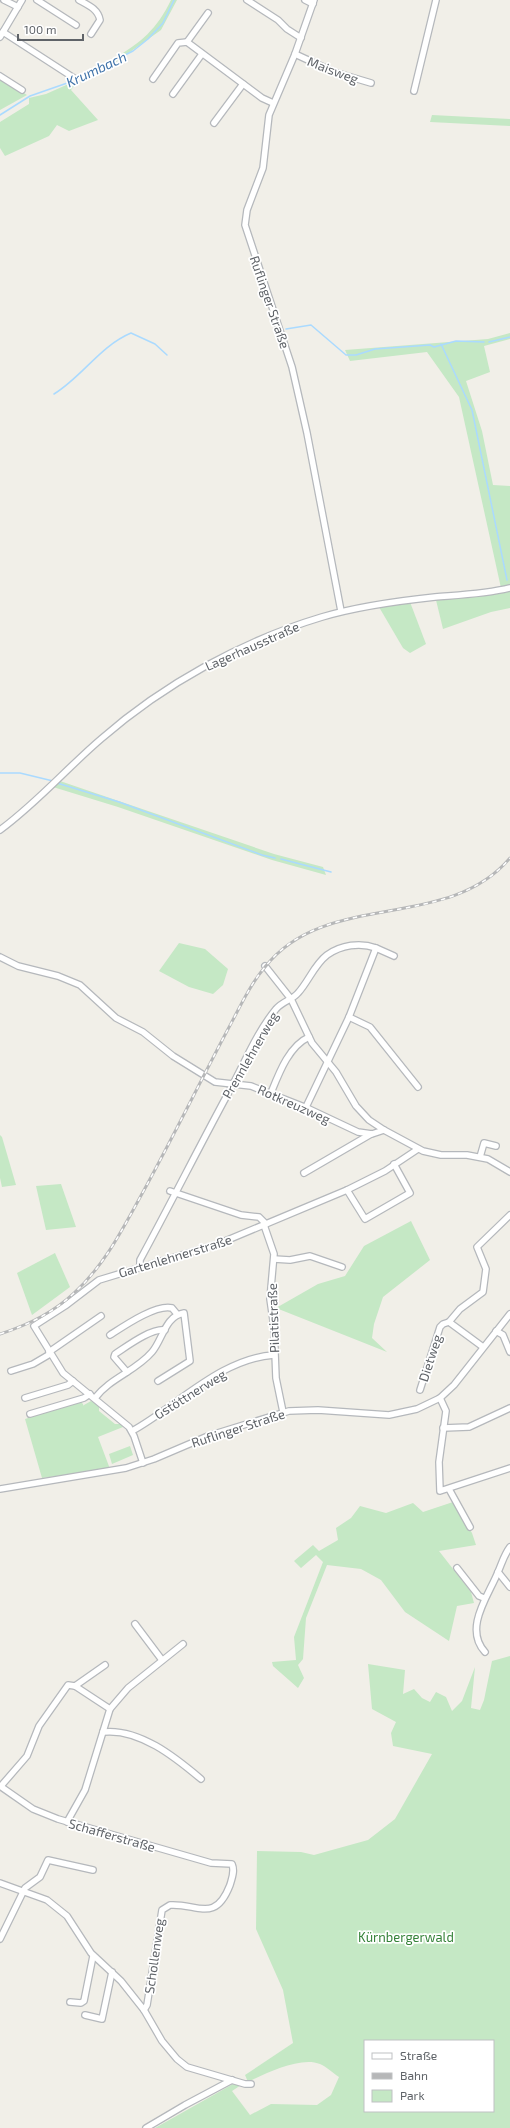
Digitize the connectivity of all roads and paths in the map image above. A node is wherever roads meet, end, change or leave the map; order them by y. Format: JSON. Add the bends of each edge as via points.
{"nodes":[{"id":1,"x":4,"y":0,"type":"edge"},
{"id":2,"x":22,"y":0,"type":"edge"},
{"id":3,"x":38,"y":0,"type":"edge"},
{"id":4,"x":79,"y":0,"type":"edge"},
{"id":5,"x":246,"y":0,"type":"edge"},
{"id":6,"x":305,"y":0,"type":"edge"},
{"id":7,"x":436,"y":0,"type":"edge"},
{"id":8,"x":314,"y":2,"type":"edge"},
{"id":9,"x":18,"y":7,"type":"junction"},
{"id":10,"x":208,"y":13,"type":"dead end"},
{"id":11,"x":76,"y":25,"type":"dead end"},
{"id":12,"x":91,"y":34,"type":"dead end"},
{"id":13,"x":2,"y":35,"type":"edge"},
{"id":14,"x":301,"y":38,"type":"junction"},
{"id":15,"x":187,"y":42,"type":"junction"},
{"id":16,"x":202,"y":54,"type":"junction"},
{"id":17,"x":295,"y":54,"type":"junction"},
{"id":18,"x":0,"y":76,"type":"edge"},
{"id":19,"x":74,"y":78,"type":"dead end"},
{"id":20,"x":153,"y":79,"type":"dead end"},
{"id":21,"x":371,"y":83,"type":"dead end"},
{"id":22,"x":243,"y":84,"type":"junction"},
{"id":23,"x":22,"y":90,"type":"dead end"},
{"id":24,"x":414,"y":91,"type":"dead end"},
{"id":25,"x":173,"y":94,"type":"dead end"},
{"id":26,"x":274,"y":103,"type":"junction"},
{"id":27,"x":214,"y":123,"type":"dead end"},
{"id":28,"x":510,"y":588,"type":"edge"},
{"id":29,"x":341,"y":611,"type":"junction"},
{"id":30,"x":0,"y":830,"type":"edge"},
{"id":31,"x":376,"y":948,"type":"junction"},
{"id":32,"x":394,"y":956,"type":"dead end"},
{"id":33,"x":0,"y":957,"type":"edge"},
{"id":34,"x":265,"y":966,"type":"dead end"},
{"id":35,"x":291,"y":999,"type":"junction"},
{"id":36,"x":349,"y":1017,"type":"junction"},
{"id":37,"x":309,"y":1037,"type":"junction"},
{"id":38,"x":329,"y":1063,"type":"junction"},
{"id":39,"x":234,"y":1084,"type":"junction"},
{"id":40,"x":418,"y":1087,"type":"dead end"},
{"id":41,"x":271,"y":1093,"type":"junction"},
{"id":42,"x":306,"y":1107,"type":"junction"},
{"id":43,"x":384,"y":1130,"type":"junction"},
{"id":44,"x":372,"y":1134,"type":"junction"},
{"id":45,"x":496,"y":1146,"type":"dead end"},
{"id":46,"x":418,"y":1149,"type":"junction"},
{"id":47,"x":480,"y":1158,"type":"junction"},
{"id":48,"x":394,"y":1164,"type":"junction"},
{"id":49,"x":510,"y":1172,"type":"edge"},
{"id":50,"x":304,"y":1173,"type":"dead end"},
{"id":51,"x":347,"y":1190,"type":"junction"},
{"id":52,"x":170,"y":1191,"type":"dead end"},
{"id":53,"x":177,"y":1193,"type":"junction"},
{"id":54,"x":510,"y":1215,"type":"edge"},
{"id":55,"x":265,"y":1225,"type":"junction"},
{"id":56,"x":274,"y":1260,"type":"junction"},
{"id":57,"x":140,"y":1267,"type":"junction"},
{"id":58,"x":342,"y":1267,"type":"dead end"},
{"id":59,"x":177,"y":1314,"type":"junction"},
{"id":60,"x":510,"y":1314,"type":"edge"},
{"id":61,"x":101,"y":1316,"type":"dead end"},
{"id":62,"x":449,"y":1322,"type":"junction"},
{"id":63,"x":165,"y":1330,"type":"junction"},
{"id":64,"x":496,"y":1331,"type":"junction"},
{"id":65,"x":510,"y":1334,"type":"edge"},
{"id":66,"x":110,"y":1335,"type":"dead end"},
{"id":67,"x":503,"y":1335,"type":"junction"},
{"id":68,"x":483,"y":1347,"type":"junction"},
{"id":69,"x":510,"y":1352,"type":"edge"},
{"id":70,"x":50,"y":1353,"type":"junction"},
{"id":71,"x":274,"y":1355,"type":"junction"},
{"id":72,"x":11,"y":1371,"type":"dead end"},
{"id":73,"x":127,"y":1372,"type":"junction"},
{"id":74,"x":73,"y":1381,"type":"junction"},
{"id":75,"x":158,"y":1381,"type":"dead end"},
{"id":76,"x":420,"y":1390,"type":"dead end"},
{"id":77,"x":90,"y":1394,"type":"junction"},
{"id":78,"x":25,"y":1398,"type":"dead end"},
{"id":79,"x":95,"y":1398,"type":"junction"},
{"id":80,"x":440,"y":1398,"type":"junction"},
{"id":81,"x":510,"y":1408,"type":"edge"},
{"id":82,"x":283,"y":1412,"type":"junction"},
{"id":83,"x":30,"y":1414,"type":"dead end"},
{"id":84,"x":443,"y":1428,"type":"junction"},
{"id":85,"x":132,"y":1431,"type":"junction"},
{"id":86,"x":143,"y":1463,"type":"junction"},
{"id":87,"x":510,"y":1468,"type":"edge"},
{"id":88,"x":0,"y":1489,"type":"edge"},
{"id":89,"x":449,"y":1489,"type":"junction"},
{"id":90,"x":470,"y":1527,"type":"dead end"},
{"id":91,"x":510,"y":1547,"type":"edge"},
{"id":92,"x":457,"y":1568,"type":"dead end"},
{"id":93,"x":498,"y":1572,"type":"junction"},
{"id":94,"x":510,"y":1588,"type":"edge"},
{"id":95,"x":484,"y":1598,"type":"junction"},
{"id":96,"x":135,"y":1624,"type":"dead end"},
{"id":97,"x":183,"y":1644,"type":"dead end"},
{"id":98,"x":485,"y":1652,"type":"dead end"},
{"id":99,"x":162,"y":1660,"type":"junction"},
{"id":100,"x":105,"y":1665,"type":"dead end"},
{"id":101,"x":75,"y":1686,"type":"junction"},
{"id":102,"x":110,"y":1709,"type":"junction"},
{"id":103,"x":103,"y":1732,"type":"junction"},
{"id":104,"x":201,"y":1779,"type":"dead end"},
{"id":105,"x":0,"y":1786,"type":"edge"},
{"id":106,"x":68,"y":1822,"type":"junction"},
{"id":107,"x":232,"y":1864,"type":"joint"},
{"id":108,"x":93,"y":1870,"type":"dead end"},
{"id":109,"x":0,"y":1883,"type":"edge"},
{"id":110,"x":23,"y":1891,"type":"junction"},
{"id":111,"x":0,"y":1939,"type":"edge"},
{"id":112,"x":93,"y":1956,"type":"junction"},
{"id":113,"x":112,"y":1972,"type":"junction"},
{"id":114,"x":70,"y":2002,"type":"dead end"},
{"id":115,"x":144,"y":2010,"type":"junction"},
{"id":116,"x":85,"y":2015,"type":"dead end"},
{"id":117,"x":232,"y":2080,"type":"junction"},
{"id":118,"x":251,"y":2084,"type":"dead end"},
{"id":119,"x":146,"y":2128,"type":"edge"}],
"edges":[{"from":1,"to":9,"type":"street"},
{"from":2,"to":9,"type":"street"},
{"from":3,"to":11,"type":"street"},
{"from":4,"to":12,"type":"street","via":[[93,8],[100,17]]},
{"from":5,"to":14,"type":"street"},
{"from":6,"to":8,"type":"street"},
{"from":7,"to":24,"type":"street"},
{"from":8,"to":14,"type":"street","name":"Ruflinger Straße"},
{"from":9,"to":13,"type":"street"},
{"from":10,"to":15,"type":"street"},
{"from":13,"to":19,"type":"street"},
{"from":14,"to":17,"type":"street","name":"Ruflinger Straße"},
{"from":15,"to":16,"type":"street"},
{"from":15,"to":20,"type":"street","via":[[178,43]]},
{"from":16,"to":22,"type":"street"},
{"from":16,"to":25,"type":"street"},
{"from":17,"to":21,"type":"street","name":"Maisweg","via":[[334,72]]},
{"from":17,"to":26,"type":"street","name":"Ruflinger Straße"},
{"from":18,"to":23,"type":"street"},
{"from":22,"to":26,"type":"street","via":[[262,98]]},
{"from":22,"to":27,"type":"street"},
{"from":26,"to":29,"type":"street","name":"Ruflinger Straße","via":[[267,121],[263,168],[247,210],[245,225],[292,367]]},
{"from":28,"to":29,"type":"street","name":"Lagerhausstraße"},
{"from":29,"to":30,"type":"street","name":"Lagerhausstraße","via":[[273,635],[200,670],[123,720],[28,808]]},
{"from":31,"to":32,"type":"street","name":"Prennlehnerweg"},
{"from":31,"to":35,"type":"street","name":"Prennlehnerweg","via":[[353,945],[332,952],[319,962],[302,988]]},
{"from":31,"to":36,"type":"street"},
{"from":33,"to":39,"type":"street","name":"Rotkreuzweg","via":[[18,966],[58,976],[80,986],[116,1018],[143,1032],[172,1056],[218,1083]]},
{"from":34,"to":35,"type":"street"},
{"from":35,"to":37,"type":"street"},
{"from":35,"to":39,"type":"street","name":"Prennlehnerweg","via":[[283,1002],[273,1014]]},
{"from":36,"to":38,"type":"street"},
{"from":36,"to":40,"type":"street","via":[[370,1027]]},
{"from":37,"to":38,"type":"street"},
{"from":37,"to":41,"type":"street","via":[[300,1041],[293,1049]]},
{"from":38,"to":42,"type":"street"},
{"from":38,"to":43,"type":"street","via":[[359,1110]]},
{"from":39,"to":41,"type":"street","name":"Rotkreuzweg","via":[[251,1086]]},
{"from":39,"to":53,"type":"street","name":"Prennlehnerweg"},
{"from":41,"to":42,"type":"street","name":"Rotkreuzweg"},
{"from":42,"to":44,"type":"street","name":"Rotkreuzweg","via":[[352,1131]]},
{"from":43,"to":44,"type":"street","name":"Rotkreuzweg"},
{"from":43,"to":46,"type":"street"},
{"from":44,"to":50,"type":"street"},
{"from":45,"to":47,"type":"street","via":[[484,1143]]},
{"from":46,"to":47,"type":"street","via":[[435,1154]]},
{"from":46,"to":48,"type":"street","name":"Gartenlehnerstraße"},
{"from":47,"to":49,"type":"street","via":[[492,1161]]},
{"from":48,"to":51,"type":"street","name":"Gartenlehnerstraße"},
{"from":48,"to":51,"type":"street","via":[[410,1193],[365,1219],[362,1218]]},
{"from":51,"to":55,"type":"street","name":"Gartenlehnerstraße"},
{"from":52,"to":53,"type":"street"},
{"from":53,"to":55,"type":"street","via":[[241,1214],[259,1217]]},
{"from":53,"to":57,"type":"street","name":"Prennlehnerweg","via":[[140,1260]]},
{"from":54,"to":62,"type":"street","via":[[477,1247],[486,1269],[483,1292],[460,1309]]},
{"from":55,"to":56,"type":"street","name":"Pilatistraße"},
{"from":55,"to":57,"type":"street","name":"Gartenlehnerstraße","via":[[210,1248]]},
{"from":56,"to":58,"type":"street","via":[[310,1256]]},
{"from":56,"to":71,"type":"street","name":"Pilatistraße","via":[[270,1289]]},
{"from":57,"to":70,"type":"street","name":"Gartenlehnerstraße","via":[[99,1280],[34,1326]]},
{"from":59,"to":63,"type":"street"},
{"from":59,"to":66,"type":"street","via":[[172,1308],[163,1308],[134,1320]]},
{"from":59,"to":75,"type":"street","via":[[184,1313],[190,1361]]},
{"from":60,"to":64,"type":"street","name":"Ruflinger Straße"},
{"from":61,"to":70,"type":"street"},
{"from":62,"to":68,"type":"street"},
{"from":62,"to":76,"type":"street","name":"Dietweg","via":[[440,1327]]},
{"from":63,"to":73,"type":"street","via":[[153,1351]]},
{"from":63,"to":73,"type":"street","via":[[147,1335],[115,1354],[114,1357]]},
{"from":64,"to":67,"type":"street"},
{"from":64,"to":68,"type":"street","name":"Ruflinger Straße"},
{"from":65,"to":67,"type":"street"},
{"from":67,"to":69,"type":"street"},
{"from":68,"to":80,"type":"street","name":"Ruflinger Straße","via":[[455,1384]]},
{"from":70,"to":72,"type":"street","via":[[29,1366]]},
{"from":70,"to":74,"type":"street","via":[[63,1373]]},
{"from":71,"to":82,"type":"street","name":"Pilatistraße","via":[[277,1387]]},
{"from":71,"to":85,"type":"street","name":"Gstöttnerweg","via":[[246,1362],[222,1373]]},
{"from":73,"to":79,"type":"street","via":[[105,1386]]},
{"from":74,"to":77,"type":"street"},
{"from":74,"to":78,"type":"street","via":[[68,1385]]},
{"from":77,"to":79,"type":"street"},
{"from":77,"to":83,"type":"street"},
{"from":79,"to":85,"type":"street"},
{"from":80,"to":82,"type":"street","name":"Ruflinger Straße","via":[[417,1409],[396,1414],[309,1409]]},
{"from":80,"to":84,"type":"street","via":[[446,1408]]},
{"from":81,"to":84,"type":"street","via":[[469,1427]]},
{"from":82,"to":86,"type":"street","name":"Ruflinger Straße","via":[[208,1436]]},
{"from":84,"to":89,"type":"street","via":[[439,1487],[440,1491]]},
{"from":85,"to":86,"type":"street"},
{"from":86,"to":88,"type":"street","name":"Ruflinger Straße","via":[[107,1472]]},
{"from":87,"to":89,"type":"street"},
{"from":89,"to":90,"type":"street"},
{"from":91,"to":93,"type":"street"},
{"from":92,"to":95,"type":"street","via":[[479,1596]]},
{"from":93,"to":94,"type":"street"},
{"from":93,"to":95,"type":"street"},
{"from":95,"to":98,"type":"street","via":[[480,1608],[478,1629],[480,1644]]},
{"from":96,"to":99,"type":"street"},
{"from":97,"to":99,"type":"street"},
{"from":99,"to":102,"type":"street","via":[[128,1688]]},
{"from":100,"to":101,"type":"street"},
{"from":101,"to":102,"type":"street"},
{"from":101,"to":105,"type":"street","via":[[68,1685],[62,1692],[39,1726],[27,1756]]},
{"from":102,"to":103,"type":"street"},
{"from":103,"to":104,"type":"street","via":[[123,1732],[164,1751]]},
{"from":103,"to":106,"type":"street","via":[[85,1790]]},
{"from":105,"to":106,"type":"street","name":"Schafferstraße","via":[[33,1809]]},
{"from":106,"to":107,"type":"street","name":"Schafferstraße","via":[[211,1863]]},
{"from":107,"to":115,"type":"street","name":"Schollenweg","via":[[234,1869],[230,1885],[217,1906],[198,1909],[170,1905],[162,1910],[147,2005]]},
{"from":108,"to":110,"type":"street","via":[[48,1860],[40,1877]]},
{"from":109,"to":110,"type":"street"},
{"from":110,"to":111,"type":"street"},
{"from":110,"to":112,"type":"street","via":[[47,1900],[68,1916]]},
{"from":112,"to":113,"type":"street"},
{"from":112,"to":114,"type":"street","via":[[84,2001]]},
{"from":113,"to":115,"type":"street"},
{"from":113,"to":116,"type":"street","via":[[102,2019]]},
{"from":115,"to":117,"type":"street","via":[[162,2041],[187,2067]]},
{"from":117,"to":118,"type":"street"},
{"from":117,"to":119,"type":"street"}]}
